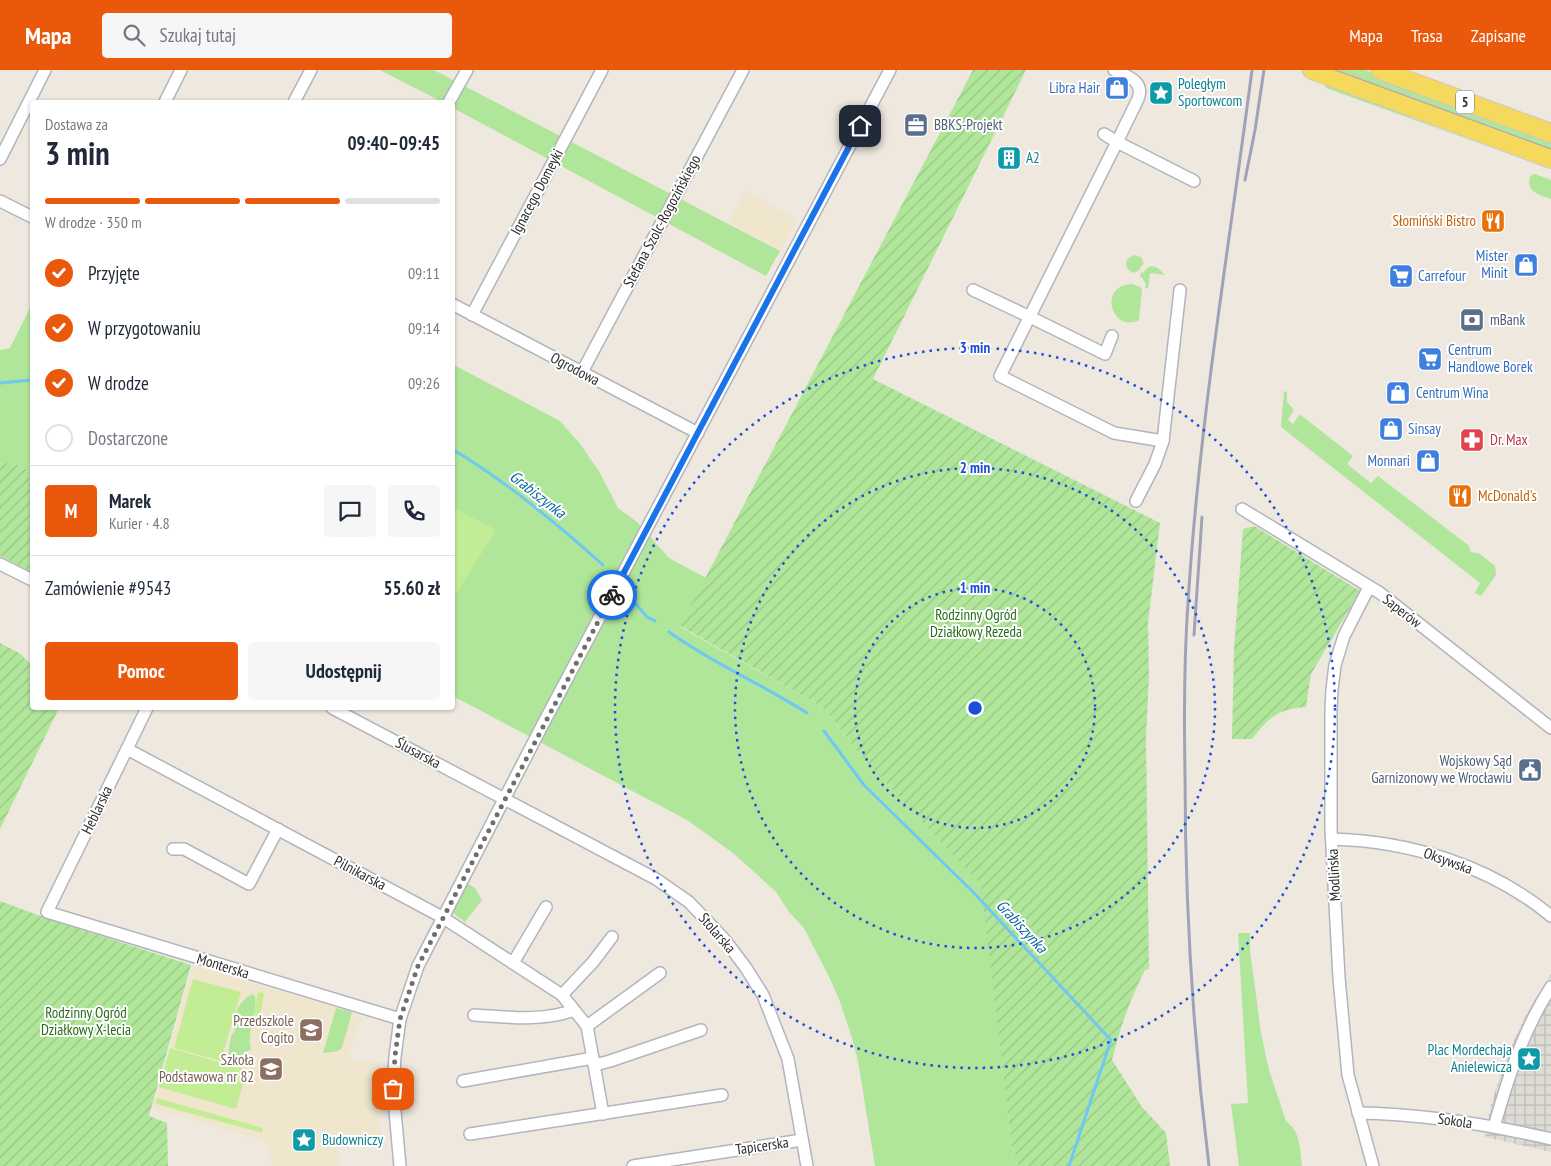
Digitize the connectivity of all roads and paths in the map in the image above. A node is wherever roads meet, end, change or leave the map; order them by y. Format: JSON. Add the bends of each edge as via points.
{"nodes":[{"id":1,"x":45,"y":70,"type":"edge"},
{"id":2,"x":182,"y":70,"type":"edge"},
{"id":3,"x":311,"y":70,"type":"edge"},
{"id":4,"x":467,"y":70,"type":"edge"},
{"id":5,"x":602,"y":70,"type":"edge"},
{"id":6,"x":743,"y":70,"type":"edge"},
{"id":7,"x":890,"y":70,"type":"edge"},
{"id":8,"x":1114,"y":70,"type":"edge"},
{"id":9,"x":1312,"y":70,"type":"edge"},
{"id":10,"x":1380,"y":70,"type":"edge"},
{"id":11,"x":166,"y":100,"type":"edge"},
{"id":12,"x":295,"y":100,"type":"edge"},
{"id":13,"x":450,"y":100,"type":"edge"},
{"id":14,"x":1551,"y":133,"type":"edge"},
{"id":15,"x":1104,"y":134,"type":"dead end"},
{"id":16,"x":1117,"y":142,"type":"junction"},
{"id":17,"x":0,"y":159,"type":"edge"},
{"id":18,"x":1551,"y":159,"type":"edge"},
{"id":19,"x":1194,"y":181,"type":"dead end"},
{"id":20,"x":0,"y":201,"type":"edge"},
{"id":21,"x":30,"y":216,"type":"edge"},
{"id":22,"x":973,"y":290,"type":"dead end"},
{"id":23,"x":1180,"y":290,"type":"dead end"},
{"id":24,"x":455,"y":306,"type":"edge"},
{"id":25,"x":472,"y":315,"type":"junction"},
{"id":26,"x":1030,"y":316,"type":"junction"},
{"id":27,"x":1112,"y":336,"type":"dead end"},
{"id":28,"x":582,"y":372,"type":"junction"},
{"id":29,"x":698,"y":433,"type":"junction"},
{"id":30,"x":1163,"y":441,"type":"junction"},
{"id":31,"x":1136,"y":501,"type":"dead end"},
{"id":32,"x":1242,"y":509,"type":"dead end"},
{"id":33,"x":0,"y":564,"type":"edge"},
{"id":34,"x":30,"y":579,"type":"edge"},
{"id":35,"x":1368,"y":587,"type":"junction"},
{"id":36,"x":146,"y":710,"type":"edge"},
{"id":37,"x":336,"y":710,"type":"edge"},
{"id":38,"x":1551,"y":728,"type":"edge"},
{"id":39,"x":127,"y":749,"type":"junction"},
{"id":40,"x":504,"y":799,"type":"junction"},
{"id":41,"x":278,"y":829,"type":"junction"},
{"id":42,"x":1332,"y":839,"type":"junction"},
{"id":43,"x":173,"y":849,"type":"dead end"},
{"id":44,"x":546,"y":907,"type":"dead end"},
{"id":45,"x":47,"y":912,"type":"joint"},
{"id":46,"x":1551,"y":916,"type":"edge"},
{"id":47,"x":442,"y":917,"type":"junction"},
{"id":48,"x":612,"y":937,"type":"dead end"},
{"id":49,"x":513,"y":963,"type":"junction"},
{"id":50,"x":660,"y":974,"type":"dead end"},
{"id":51,"x":1551,"y":987,"type":"edge"},
{"id":52,"x":562,"y":995,"type":"junction"},
{"id":53,"x":574,"y":1010,"type":"junction"},
{"id":54,"x":474,"y":1015,"type":"dead end"},
{"id":55,"x":400,"y":1019,"type":"junction"},
{"id":56,"x":587,"y":1026,"type":"junction"},
{"id":57,"x":701,"y":1030,"type":"dead end"},
{"id":58,"x":594,"y":1062,"type":"junction"},
{"id":59,"x":463,"y":1082,"type":"dead end"},
{"id":60,"x":722,"y":1095,"type":"dead end"},
{"id":61,"x":1358,"y":1113,"type":"junction"},
{"id":62,"x":603,"y":1114,"type":"junction"},
{"id":63,"x":1494,"y":1127,"type":"junction"},
{"id":64,"x":470,"y":1134,"type":"dead end"},
{"id":65,"x":1551,"y":1139,"type":"edge"},
{"id":66,"x":802,"y":1140,"type":"junction"},
{"id":67,"x":400,"y":1166,"type":"edge"},
{"id":68,"x":633,"y":1166,"type":"edge"},
{"id":69,"x":807,"y":1166,"type":"edge"},
{"id":70,"x":1373,"y":1166,"type":"edge"}],
"edges":[{"from":1,"to":17,"type":"street"},
{"from":2,"to":11,"type":"street"},
{"from":3,"to":12,"type":"street"},
{"from":4,"to":13,"type":"street"},
{"from":5,"to":25,"type":"street","name":"Ignacego Domeyki"},
{"from":6,"to":28,"type":"street","name":"Stefana Szolc-Rogozińskiego"},
{"from":7,"to":29,"type":"street"},
{"from":8,"to":16,"type":"street","via":[[1136,81],[1140,91]]},
{"from":9,"to":18,"type":"main road","number":"5"},
{"from":10,"to":14,"type":"main road","number":"5"},
{"from":15,"to":16,"type":"street"},
{"from":16,"to":19,"type":"street"},
{"from":16,"to":26,"type":"street"},
{"from":20,"to":21,"type":"street"},
{"from":22,"to":26,"type":"street"},
{"from":23,"to":30,"type":"street"},
{"from":24,"to":25,"type":"street","name":"Ogrodowa"},
{"from":25,"to":28,"type":"street","name":"Ogrodowa"},
{"from":26,"to":27,"type":"street","via":[[1105,354]]},
{"from":26,"to":30,"type":"street","via":[[1000,376],[1114,433]]},
{"from":28,"to":29,"type":"street","name":"Ogrodowa"},
{"from":29,"to":40,"type":"street"},
{"from":30,"to":31,"type":"street"},
{"from":32,"to":35,"type":"street","name":"Saperów"},
{"from":33,"to":34,"type":"street"},
{"from":35,"to":38,"type":"street","name":"Saperów","via":[[1380,593]]},
{"from":35,"to":42,"type":"street","name":"Modlińska","via":[[1344,636],[1335,665],[1332,690]]},
{"from":36,"to":39,"type":"street","name":"Heblarska"},
{"from":37,"to":40,"type":"street","name":"Ślusarska"},
{"from":39,"to":41,"type":"street","name":"Pilnikarska"},
{"from":39,"to":45,"type":"street","name":"Heblarska"},
{"from":40,"to":47,"type":"street"},
{"from":40,"to":66,"type":"street","name":"Stolarska","via":[[656,879],[689,902],[725,940],[763,995],[788,1059]]},
{"from":41,"to":43,"type":"street","via":[[249,884],[184,849]]},
{"from":41,"to":47,"type":"street","name":"Pilnikarska"},
{"from":42,"to":46,"type":"street","name":"Oksywska","via":[[1389,844],[1447,859],[1519,892]]},
{"from":42,"to":61,"type":"street","name":"Modlińska","via":[[1348,1075]]},
{"from":44,"to":49,"type":"street"},
{"from":45,"to":55,"type":"street","name":"Monterska"},
{"from":47,"to":49,"type":"street","name":"Pilnikarska"},
{"from":47,"to":55,"type":"street","via":[[418,966]]},
{"from":48,"to":52,"type":"street"},
{"from":49,"to":52,"type":"street","name":"Pilnikarska"},
{"from":50,"to":56,"type":"street"},
{"from":51,"to":63,"type":"street","via":[[1517,1052]]},
{"from":52,"to":53,"type":"street","name":"Pilnikarska"},
{"from":53,"to":54,"type":"street","via":[[527,1019]]},
{"from":53,"to":56,"type":"street","name":"Pilnikarska"},
{"from":55,"to":67,"type":"street","via":[[393,1089]]},
{"from":56,"to":58,"type":"street"},
{"from":57,"to":58,"type":"street"},
{"from":58,"to":59,"type":"street"},
{"from":58,"to":62,"type":"street"},
{"from":60,"to":62,"type":"street"},
{"from":61,"to":63,"type":"street","name":"Sokola","via":[[1424,1116]]},
{"from":61,"to":70,"type":"street","name":"Modlińska"},
{"from":62,"to":64,"type":"street"},
{"from":63,"to":65,"type":"street","name":"Sokola"},
{"from":66,"to":68,"type":"street","name":"Tapicerska"},
{"from":66,"to":69,"type":"street","name":"Stolarska"}]}
